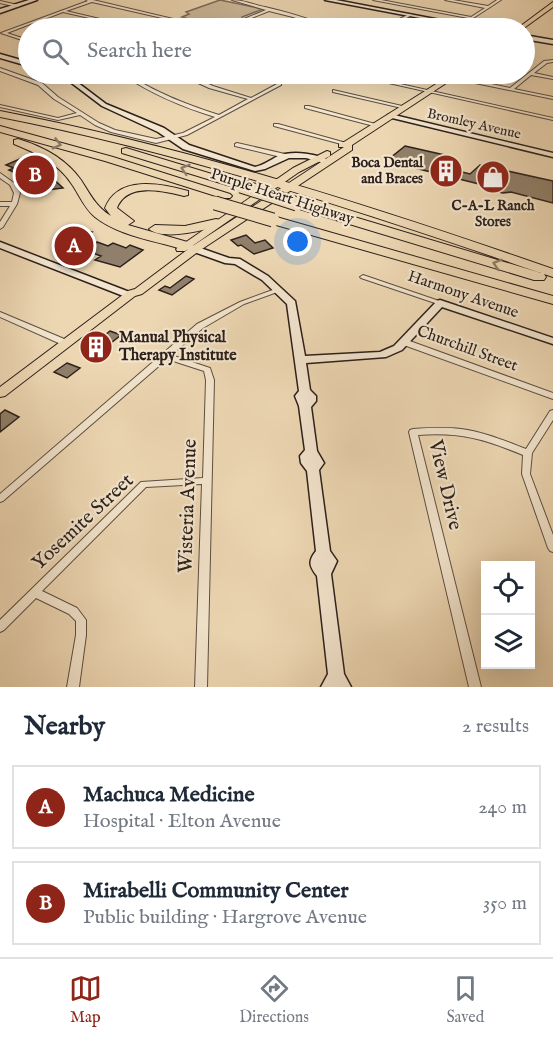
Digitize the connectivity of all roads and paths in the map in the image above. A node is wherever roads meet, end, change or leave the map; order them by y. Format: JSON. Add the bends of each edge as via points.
{"nodes":[{"id":1,"x":34,"y":0,"type":"edge"},
{"id":2,"x":92,"y":0,"type":"edge"},
{"id":3,"x":234,"y":0,"type":"edge"},
{"id":4,"x":328,"y":0,"type":"edge"},
{"id":5,"x":375,"y":0,"type":"edge"},
{"id":6,"x":447,"y":0,"type":"edge"},
{"id":7,"x":499,"y":0,"type":"edge"},
{"id":8,"x":0,"y":2,"type":"edge"},
{"id":9,"x":553,"y":4,"type":"edge"},
{"id":10,"x":17,"y":6,"type":"junction"},
{"id":11,"x":488,"y":7,"type":"junction"},
{"id":12,"x":270,"y":9,"type":"junction"},
{"id":13,"x":553,"y":9,"type":"edge"},
{"id":14,"x":0,"y":11,"type":"edge"},
{"id":15,"x":63,"y":11,"type":"junction"},
{"id":16,"x":410,"y":15,"type":"junction"},
{"id":17,"x":43,"y":18,"type":"edge"},
{"id":18,"x":93,"y":18,"type":"edge"},
{"id":19,"x":167,"y":18,"type":"edge"},
{"id":20,"x":248,"y":18,"type":"edge"},
{"id":21,"x":297,"y":18,"type":"edge"},
{"id":22,"x":404,"y":18,"type":"edge"},
{"id":23,"x":425,"y":18,"type":"edge"},
{"id":24,"x":472,"y":18,"type":"joint"},
{"id":25,"x":534,"y":18,"type":"edge"},
{"id":26,"x":535,"y":23,"type":"edge"},
{"id":27,"x":18,"y":27,"type":"edge"},
{"id":28,"x":18,"y":38,"type":"edge"},
{"id":29,"x":535,"y":39,"type":"edge"},
{"id":30,"x":553,"y":42,"type":"edge"},
{"id":31,"x":0,"y":56,"type":"edge"},
{"id":32,"x":18,"y":61,"type":"edge"},
{"id":33,"x":552,"y":61,"type":"edge"},
{"id":34,"x":0,"y":69,"type":"edge"},
{"id":35,"x":535,"y":72,"type":"edge"},
{"id":36,"x":535,"y":75,"type":"edge"},
{"id":37,"x":18,"y":76,"type":"edge"},
{"id":38,"x":553,"y":78,"type":"edge"},
{"id":39,"x":40,"y":84,"type":"edge"},
{"id":40,"x":76,"y":84,"type":"edge"},
{"id":41,"x":139,"y":84,"type":"edge"},
{"id":42,"x":205,"y":84,"type":"edge"},
{"id":43,"x":279,"y":84,"type":"edge"},
{"id":44,"x":395,"y":84,"type":"edge"},
{"id":45,"x":440,"y":84,"type":"edge"},
{"id":46,"x":489,"y":84,"type":"edge"},
{"id":47,"x":518,"y":84,"type":"edge"},
{"id":48,"x":511,"y":89,"type":"junction"},
{"id":49,"x":335,"y":91,"type":"dead end"},
{"id":50,"x":428,"y":92,"type":"junction"},
{"id":51,"x":553,"y":98,"type":"edge"},
{"id":52,"x":251,"y":99,"type":"junction"},
{"id":53,"x":0,"y":106,"type":"edge"},
{"id":54,"x":307,"y":107,"type":"dead end"},
{"id":55,"x":402,"y":107,"type":"junction"},
{"id":56,"x":80,"y":114,"type":"junction"},
{"id":57,"x":0,"y":116,"type":"edge"},
{"id":58,"x":218,"y":116,"type":"junction"},
{"id":59,"x":390,"y":116,"type":"junction"},
{"id":60,"x":553,"y":118,"type":"edge"},
{"id":61,"x":276,"y":125,"type":"dead end"},
{"id":62,"x":376,"y":125,"type":"junction"},
{"id":63,"x":0,"y":129,"type":"edge"},
{"id":64,"x":0,"y":136,"type":"edge"},
{"id":65,"x":173,"y":138,"type":"junction"},
{"id":66,"x":347,"y":144,"type":"junction"},
{"id":67,"x":237,"y":145,"type":"dead end"},
{"id":68,"x":553,"y":155,"type":"edge"},
{"id":69,"x":285,"y":156,"type":"junction"},
{"id":70,"x":323,"y":160,"type":"junction"},
{"id":71,"x":0,"y":175,"type":"edge"},
{"id":72,"x":253,"y":178,"type":"junction"},
{"id":73,"x":288,"y":182,"type":"junction"},
{"id":74,"x":274,"y":184,"type":"junction"},
{"id":75,"x":220,"y":199,"type":"junction"},
{"id":76,"x":0,"y":204,"type":"edge"},
{"id":77,"x":14,"y":204,"type":"junction"},
{"id":78,"x":216,"y":223,"type":"junction"},
{"id":79,"x":0,"y":227,"type":"edge"},
{"id":80,"x":155,"y":229,"type":"junction"},
{"id":81,"x":0,"y":245,"type":"edge"},
{"id":82,"x":194,"y":245,"type":"junction"},
{"id":83,"x":553,"y":273,"type":"edge"},
{"id":84,"x":363,"y":277,"type":"dead end"},
{"id":85,"x":553,"y":281,"type":"edge"},
{"id":86,"x":278,"y":290,"type":"junction"},
{"id":87,"x":131,"y":294,"type":"junction"},
{"id":88,"x":553,"y":300,"type":"edge"},
{"id":89,"x":440,"y":303,"type":"junction"},
{"id":90,"x":0,"y":314,"type":"edge"},
{"id":91,"x":553,"y":341,"type":"edge"},
{"id":92,"x":404,"y":342,"type":"junction"},
{"id":93,"x":66,"y":343,"type":"junction"},
{"id":94,"x":166,"y":356,"type":"junction"},
{"id":95,"x":301,"y":360,"type":"junction"},
{"id":96,"x":2,"y":390,"type":"edge"},
{"id":97,"x":553,"y":396,"type":"edge"},
{"id":98,"x":553,"y":413,"type":"edge"},
{"id":99,"x":528,"y":453,"type":"junction"},
{"id":100,"x":207,"y":481,"type":"junction"},
{"id":101,"x":0,"y":499,"type":"edge"},
{"id":102,"x":553,"y":548,"type":"edge"},
{"id":103,"x":34,"y":592,"type":"junction"},
{"id":104,"x":0,"y":627,"type":"edge"},
{"id":105,"x":336,"y":683,"type":"edge"},
{"id":106,"x":73,"y":687,"type":"edge"},
{"id":107,"x":201,"y":687,"type":"edge"},
{"id":108,"x":475,"y":687,"type":"edge"}],
"edges":[{"from":1,"to":10,"type":"street"},
{"from":2,"to":15,"type":"street"},
{"from":2,"to":19,"type":"street"},
{"from":3,"to":12,"type":"street"},
{"from":4,"to":16,"type":"street"},
{"from":5,"to":24,"type":"street"},
{"from":6,"to":11,"type":"street"},
{"from":7,"to":11,"type":"street"},
{"from":8,"to":10,"type":"street"},
{"from":9,"to":25,"type":"main road"},
{"from":10,"to":14,"type":"street"},
{"from":11,"to":24,"type":"street"},
{"from":12,"to":20,"type":"street"},
{"from":12,"to":21,"type":"street"},
{"from":13,"to":26,"type":"main road"},
{"from":15,"to":17,"type":"street"},
{"from":15,"to":18,"type":"street"},
{"from":16,"to":22,"type":"street"},
{"from":16,"to":23,"type":"street"},
{"from":27,"to":28,"type":"street","via":[[3,33]]},
{"from":29,"to":30,"type":"street"},
{"from":31,"to":32,"type":"street"},
{"from":33,"to":35,"type":"street"},
{"from":34,"to":37,"type":"street"},
{"from":36,"to":38,"type":"street"},
{"from":39,"to":56,"type":"street"},
{"from":40,"to":65,"type":"street","via":[[104,105]]},
{"from":41,"to":58,"type":"street","via":[[176,103]]},
{"from":42,"to":52,"type":"street"},
{"from":43,"to":52,"type":"street"},
{"from":44,"to":50,"type":"street"},
{"from":45,"to":50,"type":"main road"},
{"from":46,"to":48,"type":"street"},
{"from":47,"to":48,"type":"street"},
{"from":48,"to":51,"type":"street"},
{"from":49,"to":55,"type":"street"},
{"from":50,"to":55,"type":"main road"},
{"from":50,"to":60,"type":"street"},
{"from":52,"to":58,"type":"street"},
{"from":53,"to":56,"type":"street","via":[[58,118]]},
{"from":54,"to":62,"type":"street"},
{"from":55,"to":59,"type":"main road"},
{"from":56,"to":65,"type":"street","via":[[118,132],[156,141]]},
{"from":57,"to":72,"type":"highway","via":[[91,132]]},
{"from":85,"to":57,"type":"highway","name":"Purple Heart Highway","one_way":true,"bridge":true},
{"from":58,"to":65,"type":"street"},
{"from":59,"to":62,"type":"main road"},
{"from":59,"to":68,"type":"street","name":"Bromley Avenue"},
{"from":61,"to":66,"type":"street"},
{"from":62,"to":66,"type":"main road"},
{"from":63,"to":75,"type":"highway","name":"Purple Heart Highway","one_way":true,"via":[[102,157]]},
{"from":64,"to":82,"type":"highway","via":[[36,149],[60,164],[93,208],[107,219]]},
{"from":65,"to":69,"type":"street","via":[[193,150],[252,168],[264,168]]},
{"from":66,"to":70,"type":"main road","via":[[349,148]]},
{"from":67,"to":69,"type":"street"},
{"from":69,"to":70,"type":"street"},
{"from":70,"to":73,"type":"main road"},
{"from":71,"to":77,"type":"street","via":[[16,190]]},
{"from":72,"to":73,"type":"highway"},
{"from":72,"to":74,"type":"highway"},
{"from":73,"to":74,"type":"highway"},
{"from":73,"to":82,"type":"main road","via":[[269,202]]},
{"from":73,"to":83,"type":"highway"},
{"from":74,"to":78,"type":"main road"},
{"from":75,"to":80,"type":"highway","via":[[155,187],[127,192],[113,201],[111,208],[116,215]]},
{"from":75,"to":88,"type":"highway","bridge":true},
{"from":76,"to":77,"type":"street"},
{"from":77,"to":79,"type":"street"},
{"from":78,"to":80,"type":"highway","via":[[182,230]]},
{"from":78,"to":82,"type":"main road"},
{"from":80,"to":82,"type":"highway"},
{"from":81,"to":87,"type":"street"},
{"from":82,"to":86,"type":"street","via":[[228,261],[237,261]]},
{"from":82,"to":87,"type":"main road"},
{"from":84,"to":89,"type":"street","name":"Harmony Avenue"},
{"from":86,"to":94,"type":"street","via":[[216,315]]},
{"from":86,"to":95,"type":"street","via":[[293,312]]},
{"from":87,"to":93,"type":"main road"},
{"from":89,"to":91,"type":"street","name":"Harmony Avenue"},
{"from":89,"to":92,"type":"street"},
{"from":90,"to":93,"type":"street"},
{"from":92,"to":95,"type":"street","via":[[382,355]]},
{"from":92,"to":97,"type":"street","name":"Churchill Street"},
{"from":93,"to":96,"type":"main road"},
{"from":94,"to":100,"type":"street","name":"Wisteria Avenue","via":[[207,370]]},
{"from":94,"to":101,"type":"street"},
{"from":95,"to":105,"type":"street","via":[[305,391],[310,396],[305,406],[311,451],[306,456],[313,470],[323,552],[316,560],[324,574]]},
{"from":98,"to":99,"type":"street"},
{"from":99,"to":102,"type":"street","via":[[526,474]]},
{"from":99,"to":108,"type":"street","name":"View Drive","via":[[482,434],[461,430],[414,432]]},
{"from":100,"to":103,"type":"street","name":"Yosemite Street","via":[[144,484]]},
{"from":100,"to":107,"type":"street","name":"Wisteria Avenue"},
{"from":103,"to":104,"type":"street","name":"Yosemite Street"},
{"from":103,"to":106,"type":"street","via":[[73,611],[81,620]]}]}
